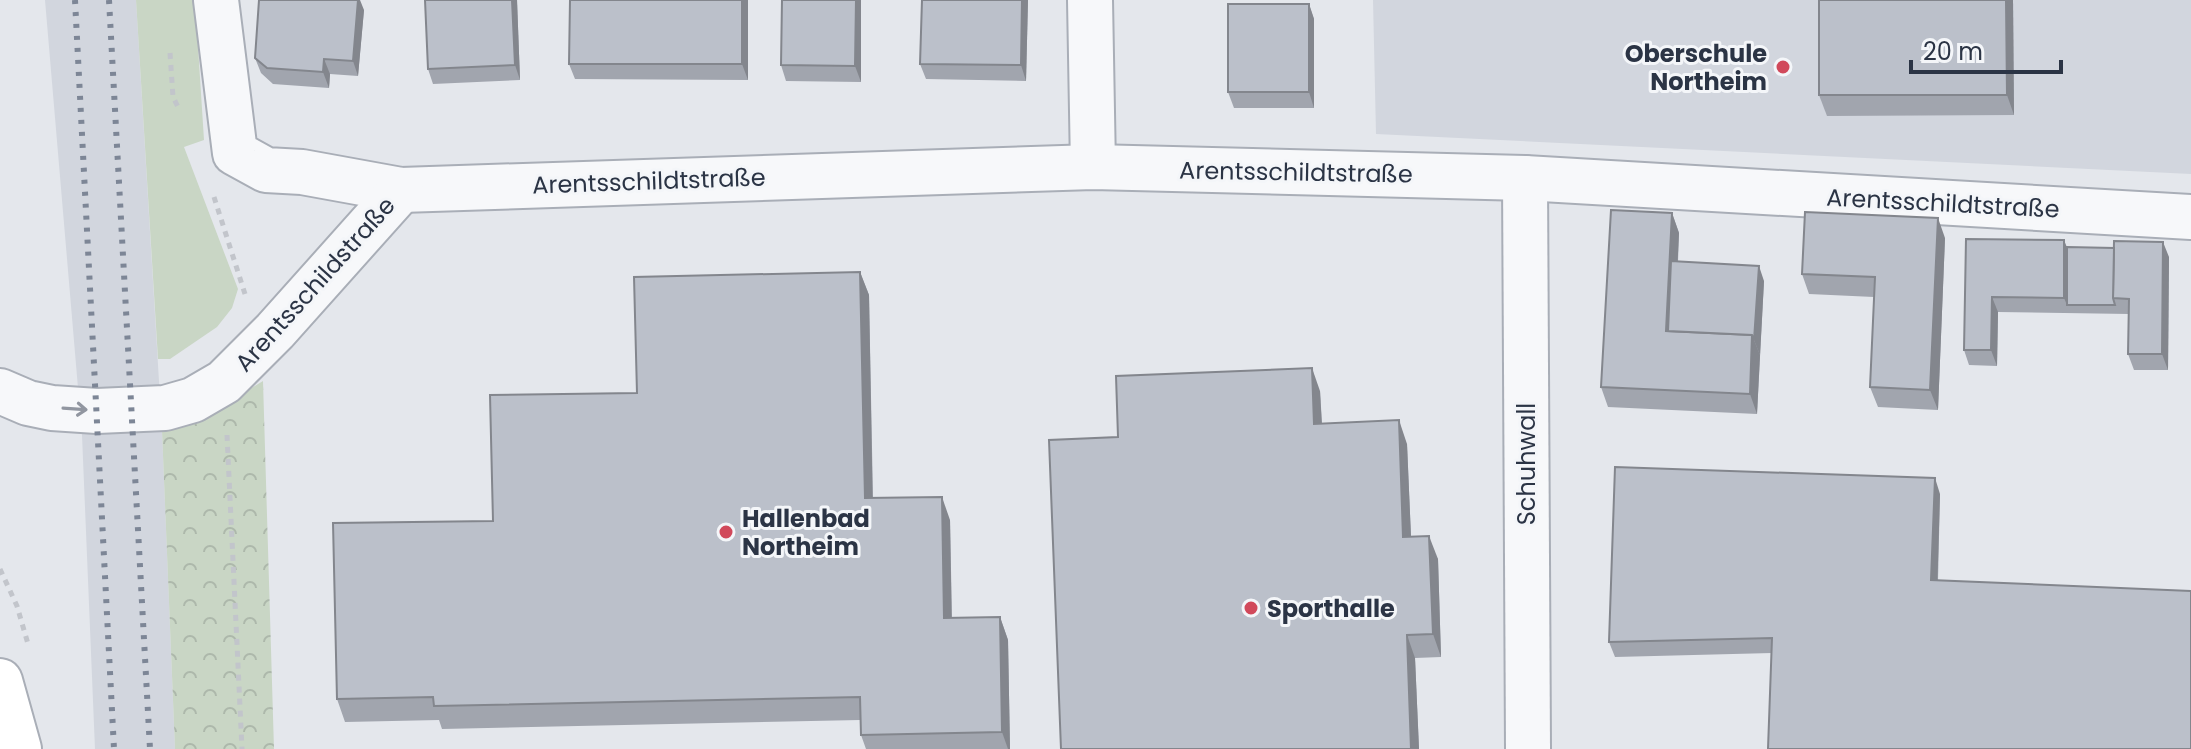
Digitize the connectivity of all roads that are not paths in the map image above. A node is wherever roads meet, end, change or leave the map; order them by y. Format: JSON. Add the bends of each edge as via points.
{"nodes":[{"id":1,"x":216,"y":0,"type":"edge"},
{"id":2,"x":1090,"y":0,"type":"edge"},
{"id":3,"x":1093,"y":167,"type":"junction"},
{"id":4,"x":1525,"y":178,"type":"junction"},
{"id":5,"x":401,"y":190,"type":"junction"},
{"id":6,"x":2191,"y":217,"type":"edge"},
{"id":7,"x":0,"y":391,"type":"edge"},
{"id":8,"x":0,"y":681,"type":"edge"},
{"id":9,"x":19,"y":749,"type":"edge"},
{"id":10,"x":1528,"y":749,"type":"edge"}],
"edges":[{"from":1,"to":5,"type":"street","name":"Arentsschildtstraße","via":[[235,153],[266,170]]},
{"from":2,"to":3,"type":"street"},
{"from":3,"to":4,"type":"street","name":"Arentsschildtstraße"},
{"from":3,"to":5,"type":"street","name":"Arentsschildtstraße"},
{"from":4,"to":6,"type":"street","name":"Arentsschildtstraße"},
{"from":4,"to":10,"type":"street","name":"Schuhwall"},
{"from":7,"to":5,"type":"street","name":"Arentsschildstraße","one_way":true,"via":[[52,408],[97,411],[165,408],[193,400],[224,382],[275,331]]},
{"from":8,"to":9,"type":"main road"}]}
